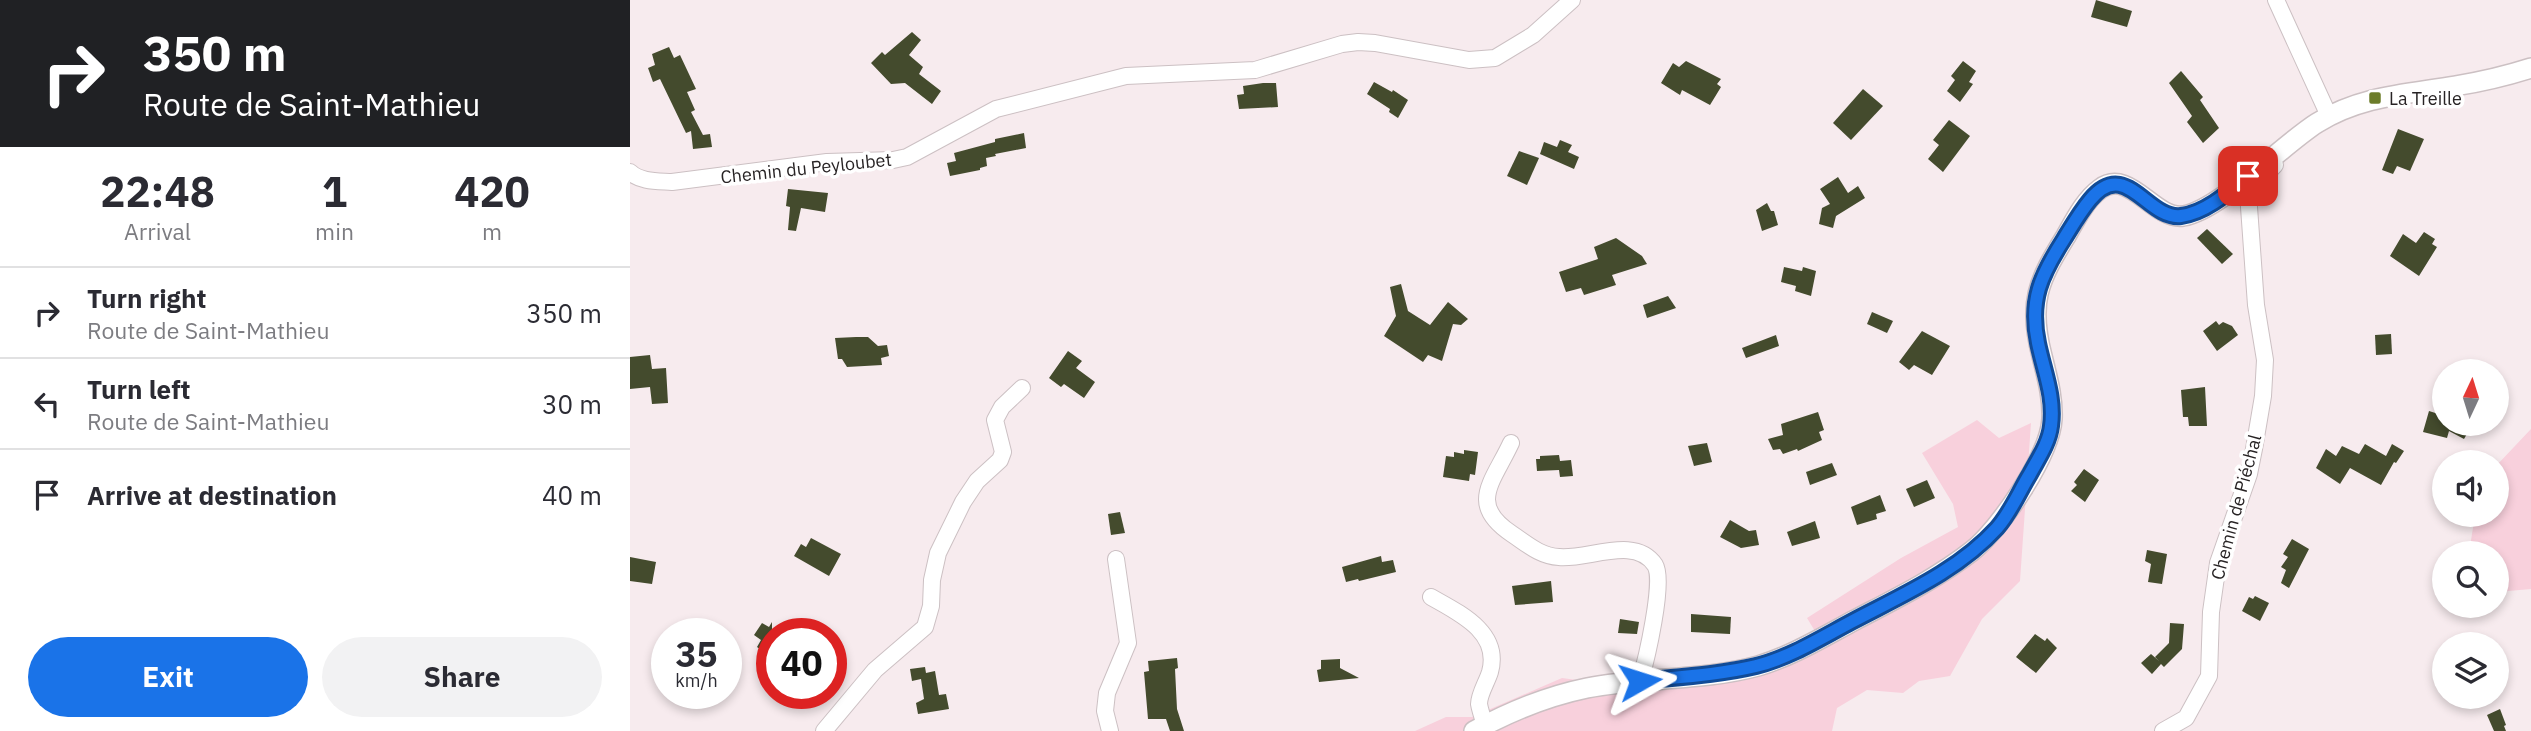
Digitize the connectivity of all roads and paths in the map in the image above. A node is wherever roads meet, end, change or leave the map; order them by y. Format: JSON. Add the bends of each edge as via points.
{"nodes":[{"id":1,"x":1572,"y":0,"type":"edge"},
{"id":2,"x":2276,"y":0,"type":"edge"},
{"id":3,"x":2531,"y":68,"type":"edge"},
{"id":4,"x":2329,"y":116,"type":"junction"},
{"id":5,"x":2282,"y":150,"type":"junction"},
{"id":6,"x":630,"y":172,"type":"edge"},
{"id":7,"x":1022,"y":388,"type":"dead end"},
{"id":8,"x":1511,"y":443,"type":"dead end"},
{"id":9,"x":1116,"y":559,"type":"dead end"},
{"id":10,"x":1431,"y":597,"type":"dead end"},
{"id":11,"x":1640,"y":681,"type":"junction"},
{"id":12,"x":1480,"y":728,"type":"edge"},
{"id":13,"x":824,"y":731,"type":"edge"},
{"id":14,"x":1110,"y":731,"type":"edge"},
{"id":15,"x":2163,"y":731,"type":"edge"}],
"edges":[{"from":1,"to":6,"type":"street","name":"Chemin du Peyloubet","via":[[1533,35],[1495,58],[1469,60],[1375,43],[1350,43],[1255,71],[1126,76],[1034,98],[996,109],[907,157],[893,160],[827,162],[672,182],[651,181]]},
{"from":2,"to":4,"type":"street"},
{"from":3,"to":4,"type":"street","via":[[2456,86],[2375,98]]},
{"from":4,"to":5,"type":"street"},
{"from":5,"to":11,"type":"street","via":[[2204,208],[2185,215],[2167,213],[2115,184],[2089,200],[2048,264],[2037,293],[2035,325],[2052,394],[2050,437],[2009,512],[1972,551],[1934,578],[1798,650],[1758,666]]},
{"from":5,"to":15,"type":"street","name":"Chemin de Piéchal","via":[[2274,167],[2248,193],[2256,305],[2264,342],[2263,396],[2249,474],[2218,563],[2209,676],[2186,718]]},
{"from":7,"to":13,"type":"street","via":[[995,420],[1003,452],[1000,460],[977,481],[938,553],[925,627],[875,670]]},
{"from":8,"to":11,"type":"street","via":[[1486,496],[1487,510],[1496,523],[1541,554],[1561,558],[1629,550],[1645,554],[1657,568],[1650,645]]},
{"from":9,"to":14,"type":"street","via":[[1128,643],[1107,693]]},
{"from":10,"to":12,"type":"street","via":[[1483,632],[1491,669],[1479,703]]},
{"from":11,"to":12,"type":"street","via":[[1554,696]]}]}
